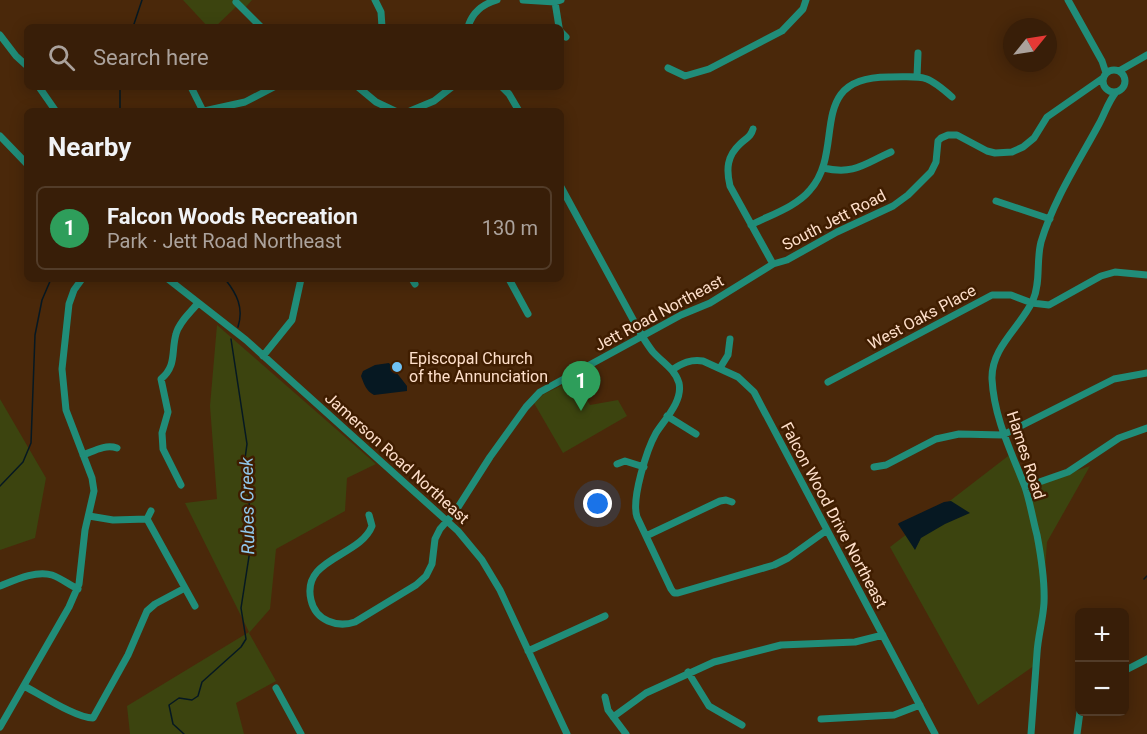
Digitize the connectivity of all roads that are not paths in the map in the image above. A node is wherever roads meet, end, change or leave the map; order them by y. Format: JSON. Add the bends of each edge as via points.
{"nodes":[{"id":1,"x":375,"y":0,"type":"edge"},
{"id":2,"x":497,"y":0,"type":"edge"},
{"id":3,"x":524,"y":0,"type":"edge"},
{"id":4,"x":806,"y":0,"type":"edge"},
{"id":5,"x":1068,"y":0,"type":"edge"},
{"id":6,"x":558,"y":1,"type":"edge"},
{"id":7,"x":236,"y":2,"type":"dead end"},
{"id":8,"x":487,"y":2,"type":"edge"},
{"id":9,"x":258,"y":24,"type":"edge"},
{"id":10,"x":382,"y":24,"type":"edge"},
{"id":11,"x":470,"y":24,"type":"edge"},
{"id":12,"x":559,"y":24,"type":"edge"},
{"id":13,"x":0,"y":35,"type":"edge"},
{"id":14,"x":918,"y":53,"type":"dead end"},
{"id":15,"x":1147,"y":55,"type":"edge"},
{"id":16,"x":24,"y":63,"type":"edge"},
{"id":17,"x":1103,"y":63,"type":"junction"},
{"id":18,"x":1137,"y":63,"type":"junction"},
{"id":19,"x":670,"y":69,"type":"dead end"},
{"id":20,"x":1117,"y":71,"type":"junction"},
{"id":21,"x":1105,"y":76,"type":"junction"},
{"id":22,"x":917,"y":77,"type":"junction"},
{"id":23,"x":1125,"y":78,"type":"junction"},
{"id":24,"x":1092,"y":87,"type":"junction"},
{"id":25,"x":1106,"y":88,"type":"junction"},
{"id":26,"x":41,"y":90,"type":"edge"},
{"id":27,"x":192,"y":90,"type":"edge"},
{"id":28,"x":268,"y":90,"type":"edge"},
{"id":29,"x":362,"y":90,"type":"edge"},
{"id":30,"x":448,"y":90,"type":"edge"},
{"id":31,"x":505,"y":90,"type":"edge"},
{"id":32,"x":1116,"y":92,"type":"junction"},
{"id":33,"x":952,"y":97,"type":"dead end"},
{"id":34,"x":1108,"y":102,"type":"junction"},
{"id":35,"x":54,"y":108,"type":"edge"},
{"id":36,"x":202,"y":108,"type":"edge"},
{"id":37,"x":217,"y":108,"type":"edge"},
{"id":38,"x":386,"y":108,"type":"edge"},
{"id":39,"x":418,"y":108,"type":"edge"},
{"id":40,"x":518,"y":108,"type":"edge"},
{"id":41,"x":753,"y":129,"type":"dead end"},
{"id":42,"x":0,"y":136,"type":"edge"},
{"id":43,"x":891,"y":152,"type":"dead end"},
{"id":44,"x":24,"y":161,"type":"edge"},
{"id":45,"x":823,"y":168,"type":"junction"},
{"id":46,"x":564,"y":193,"type":"edge"},
{"id":47,"x":996,"y":201,"type":"dead end"},
{"id":48,"x":1050,"y":219,"type":"junction"},
{"id":49,"x":751,"y":225,"type":"junction"},
{"id":50,"x":773,"y":264,"type":"junction"},
{"id":51,"x":1147,"y":275,"type":"edge"},
{"id":52,"x":80,"y":282,"type":"edge"},
{"id":53,"x":172,"y":282,"type":"edge"},
{"id":54,"x":300,"y":282,"type":"edge"},
{"id":55,"x":511,"y":282,"type":"edge"},
{"id":56,"x":741,"y":284,"type":"joint"},
{"id":57,"x":198,"y":303,"type":"junction"},
{"id":58,"x":1032,"y":303,"type":"junction"},
{"id":59,"x":528,"y":314,"type":"dead end"},
{"id":60,"x":642,"y":336,"type":"junction"},
{"id":61,"x":730,"y":339,"type":"dead end"},
{"id":62,"x":263,"y":356,"type":"junction"},
{"id":63,"x":720,"y":368,"type":"junction"},
{"id":64,"x":672,"y":370,"type":"junction"},
{"id":65,"x":1147,"y":373,"type":"edge"},
{"id":66,"x":828,"y":382,"type":"dead end"},
{"id":67,"x":667,"y":416,"type":"junction"},
{"id":68,"x":1147,"y":428,"type":"edge"},
{"id":69,"x":696,"y":434,"type":"dead end"},
{"id":70,"x":1003,"y":435,"type":"junction"},
{"id":71,"x":117,"y":448,"type":"dead end"},
{"id":72,"x":83,"y":455,"type":"junction"},
{"id":73,"x":617,"y":464,"type":"dead end"},
{"id":74,"x":644,"y":466,"type":"junction"},
{"id":75,"x":874,"y":467,"type":"dead end"},
{"id":76,"x":181,"y":485,"type":"dead end"},
{"id":77,"x":1025,"y":487,"type":"junction"},
{"id":78,"x":732,"y":502,"type":"dead end"},
{"id":79,"x":151,"y":511,"type":"dead end"},
{"id":80,"x":369,"y":515,"type":"dead end"},
{"id":81,"x":89,"y":516,"type":"junction"},
{"id":82,"x":147,"y":519,"type":"junction"},
{"id":83,"x":447,"y":520,"type":"junction"},
{"id":84,"x":827,"y":530,"type":"junction"},
{"id":85,"x":646,"y":536,"type":"junction"},
{"id":86,"x":0,"y":586,"type":"edge"},
{"id":87,"x":185,"y":588,"type":"junction"},
{"id":88,"x":78,"y":589,"type":"junction"},
{"id":89,"x":195,"y":606,"type":"dead end"},
{"id":90,"x":605,"y":616,"type":"dead end"},
{"id":91,"x":883,"y":635,"type":"junction"},
{"id":92,"x":528,"y":651,"type":"junction"},
{"id":93,"x":1147,"y":658,"type":"edge"},
{"id":94,"x":1129,"y":669,"type":"edge"},
{"id":95,"x":688,"y":672,"type":"junction"},
{"id":96,"x":24,"y":686,"type":"junction"},
{"id":97,"x":276,"y":688,"type":"dead end"},
{"id":98,"x":605,"y":697,"type":"dead end"},
{"id":99,"x":920,"y":705,"type":"junction"},
{"id":100,"x":1079,"y":716,"type":"edge"},
{"id":101,"x":613,"y":717,"type":"junction"},
{"id":102,"x":821,"y":719,"type":"dead end"},
{"id":103,"x":742,"y":724,"type":"dead end"},
{"id":104,"x":0,"y":727,"type":"edge"},
{"id":105,"x":301,"y":734,"type":"edge"},
{"id":106,"x":567,"y":734,"type":"edge"},
{"id":107,"x":626,"y":734,"type":"edge"},
{"id":108,"x":935,"y":734,"type":"edge"},
{"id":109,"x":1031,"y":734,"type":"edge"},
{"id":110,"x":1077,"y":734,"type":"edge"}],
"edges":[{"from":1,"to":10,"type":"street"},
{"from":2,"to":8,"type":"street"},
{"from":3,"to":6,"type":"street"},
{"from":4,"to":19,"type":"street","via":[[803,9],[782,31],[710,69],[685,76]]},
{"from":5,"to":17,"type":"street"},
{"from":6,"to":12,"type":"street"},
{"from":7,"to":9,"type":"street"},
{"from":8,"to":11,"type":"street"},
{"from":13,"to":16,"type":"street"},
{"from":14,"to":22,"type":"street"},
{"from":15,"to":18,"type":"street"},
{"from":17,"to":20,"type":"street"},
{"from":17,"to":21,"type":"street"},
{"from":18,"to":20,"type":"street"},
{"from":18,"to":23,"type":"street"},
{"from":20,"to":21,"type":"street"},
{"from":20,"to":23,"type":"street"},
{"from":21,"to":24,"type":"street","name":"South Jett Road"},
{"from":21,"to":25,"type":"street"},
{"from":22,"to":33,"type":"street","via":[[933,80]]},
{"from":22,"to":45,"type":"street","via":[[877,76],[849,87],[832,110]]},
{"from":23,"to":32,"type":"street","via":[[1122,89]]},
{"from":24,"to":25,"type":"street"},
{"from":24,"to":50,"type":"street","name":"South Jett Road","via":[[1047,117],[1034,138],[1012,152],[987,151],[957,135],[944,136],[938,141],[931,172],[901,201]]},
{"from":25,"to":32,"type":"street"},
{"from":25,"to":34,"type":"street","name":"Hames Road"},
{"from":26,"to":35,"type":"street"},
{"from":27,"to":36,"type":"street"},
{"from":28,"to":37,"type":"street","via":[[245,102]]},
{"from":29,"to":38,"type":"street"},
{"from":30,"to":39,"type":"street"},
{"from":31,"to":40,"type":"street"},
{"from":32,"to":34,"type":"street","name":"Hames Road"},
{"from":34,"to":48,"type":"street","name":"Hames Road"},
{"from":41,"to":49,"type":"street","via":[[728,161],[727,172],[730,186]]},
{"from":42,"to":44,"type":"street"},
{"from":43,"to":45,"type":"street","via":[[855,170]]},
{"from":45,"to":49,"type":"street","via":[[810,191]]},
{"from":46,"to":60,"type":"street"},
{"from":47,"to":48,"type":"street"},
{"from":48,"to":58,"type":"street","name":"Hames Road","via":[[1040,246]]},
{"from":49,"to":50,"type":"street"},
{"from":50,"to":56,"type":"street","name":"South Jett Road"},
{"from":51,"to":58,"type":"street","via":[[1115,272],[1060,301],[1048,305]]},
{"from":52,"to":72,"type":"street","via":[[69,304],[63,369],[66,410]]},
{"from":53,"to":57,"type":"street","name":"Jamerson Road Northeast"},
{"from":54,"to":62,"type":"street","via":[[292,320]]},
{"from":55,"to":59,"type":"street"},
{"from":56,"to":60,"type":"street","name":"Jett Road Northeast"},
{"from":57,"to":62,"type":"street","name":"Jamerson Road Northeast"},
{"from":57,"to":76,"type":"street","via":[[177,331],[173,357],[161,379],[168,412],[162,433],[163,449]]},
{"from":58,"to":66,"type":"street","name":"West Oaks Place","via":[[1011,295],[992,295]]},
{"from":58,"to":70,"type":"street","name":"Hames Road","via":[[993,365]]},
{"from":60,"to":64,"type":"street"},
{"from":60,"to":83,"type":"street","name":"Jett Road Northeast","via":[[533,398]]},
{"from":61,"to":63,"type":"street","via":[[728,355]]},
{"from":62,"to":83,"type":"street","name":"Jamerson Road Northeast"},
{"from":63,"to":64,"type":"street","name":"Falcon Wood Drive Northeast","via":[[697,360]]},
{"from":63,"to":84,"type":"street","name":"Falcon Wood Drive Northeast","via":[[754,392]]},
{"from":64,"to":67,"type":"street","via":[[680,392]]},
{"from":65,"to":70,"type":"street","via":[[1113,379]]},
{"from":67,"to":69,"type":"street"},
{"from":67,"to":74,"type":"street","via":[[652,441]]},
{"from":68,"to":77,"type":"street","via":[[1119,438],[1068,472]]},
{"from":70,"to":75,"type":"street","via":[[959,434],[936,439],[886,465]]},
{"from":70,"to":77,"type":"street","name":"Hames Road"},
{"from":71,"to":72,"type":"street","via":[[105,447]]},
{"from":72,"to":81,"type":"street","via":[[94,485]]},
{"from":73,"to":74,"type":"street","via":[[625,461]]},
{"from":74,"to":85,"type":"street","via":[[634,506]]},
{"from":77,"to":109,"type":"street","name":"Hames Road","via":[[1038,538],[1044,600]]},
{"from":78,"to":85,"type":"street","via":[[720,501]]},
{"from":79,"to":82,"type":"street"},
{"from":80,"to":83,"type":"street","name":"Jett Road Northeast","via":[[372,526],[365,539],[321,567],[312,582],[313,607],[330,622],[355,622],[424,579],[432,564],[437,534]]},
{"from":81,"to":82,"type":"street"},
{"from":81,"to":88,"type":"street"},
{"from":82,"to":87,"type":"street"},
{"from":83,"to":92,"type":"street","name":"Jamerson Road Northeast","via":[[490,573]]},
{"from":84,"to":85,"type":"street","via":[[774,566],[678,593],[670,589]]},
{"from":84,"to":91,"type":"street","name":"Falcon Wood Drive Northeast"},
{"from":86,"to":88,"type":"street","via":[[44,574]]},
{"from":87,"to":89,"type":"street"},
{"from":87,"to":96,"type":"street","via":[[147,611],[128,656],[91,722]]},
{"from":88,"to":96,"type":"street"},
{"from":90,"to":92,"type":"street"},
{"from":91,"to":95,"type":"street","via":[[855,642],[781,645]]},
{"from":91,"to":99,"type":"street","name":"Falcon Wood Drive Northeast"},
{"from":92,"to":106,"type":"street","name":"Jamerson Road Northeast"},
{"from":93,"to":94,"type":"street"},
{"from":95,"to":101,"type":"street","via":[[646,693]]},
{"from":95,"to":103,"type":"street","via":[[709,706]]},
{"from":96,"to":104,"type":"street"},
{"from":97,"to":105,"type":"street"},
{"from":98,"to":101,"type":"street"},
{"from":99,"to":102,"type":"street","via":[[894,715]]},
{"from":99,"to":108,"type":"street","name":"Falcon Wood Drive Northeast"},
{"from":100,"to":110,"type":"street"},
{"from":101,"to":107,"type":"street"}]}
